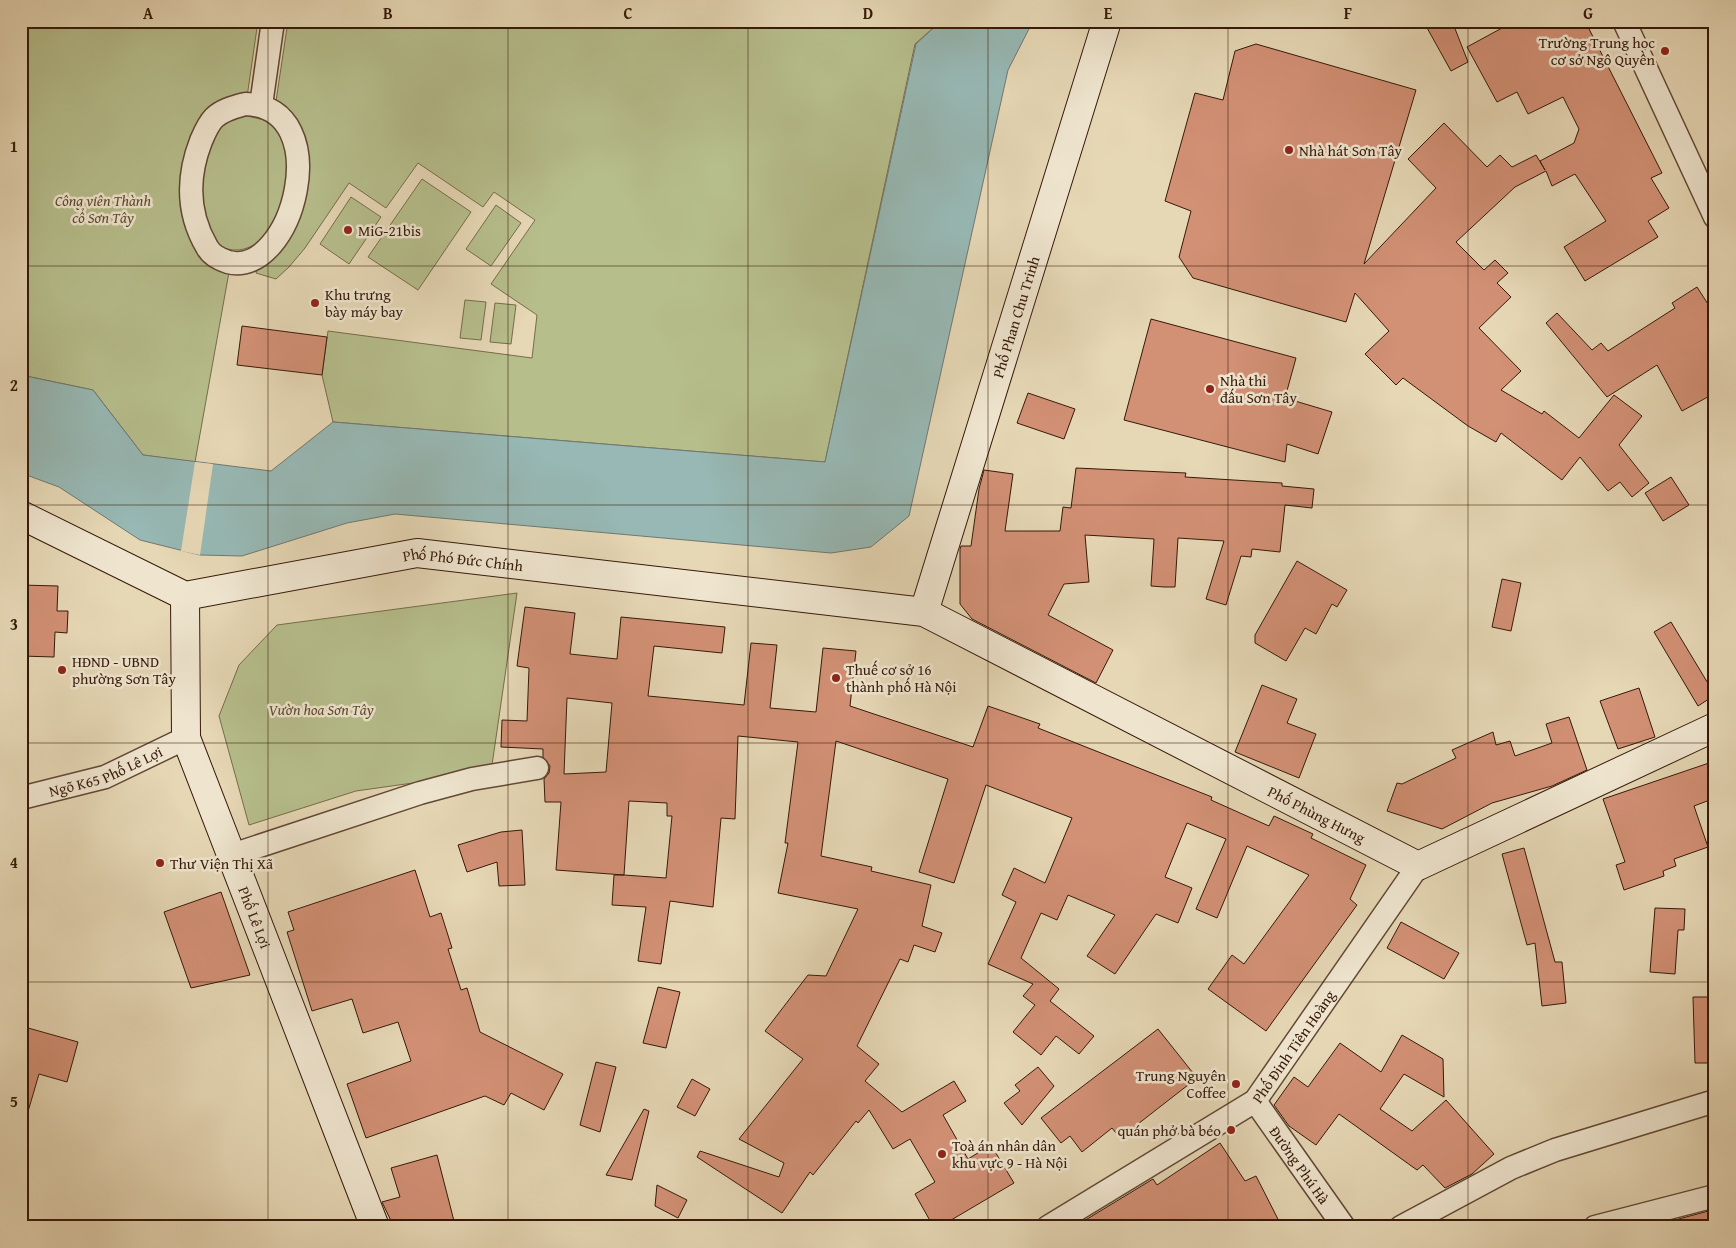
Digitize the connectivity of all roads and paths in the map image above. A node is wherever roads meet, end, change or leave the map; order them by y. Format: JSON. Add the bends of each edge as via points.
{"nodes":[{"id":1,"x":273,"y":21,"type":"edge"},
{"id":2,"x":1107,"y":21,"type":"edge"},
{"id":3,"x":1624,"y":21,"type":"edge"},
{"id":4,"x":261,"y":105,"type":"junction"},
{"id":5,"x":1715,"y":217,"type":"edge"},
{"id":6,"x":21,"y":515,"type":"edge"},
{"id":7,"x":185,"y":596,"type":"junction"},
{"id":8,"x":924,"y":612,"type":"junction"},
{"id":9,"x":1715,"y":727,"type":"edge"},
{"id":10,"x":186,"y":738,"type":"junction"},
{"id":11,"x":537,"y":768,"type":"dead end"},
{"id":12,"x":21,"y":798,"type":"edge"},
{"id":13,"x":232,"y":855,"type":"junction"},
{"id":14,"x":1418,"y":866,"type":"junction"},
{"id":15,"x":1255,"y":1102,"type":"junction"},
{"id":16,"x":1715,"y":1102,"type":"edge"},
{"id":17,"x":1715,"y":1196,"type":"edge"},
{"id":18,"x":375,"y":1227,"type":"edge"},
{"id":19,"x":1048,"y":1227,"type":"edge"},
{"id":20,"x":1344,"y":1227,"type":"edge"},
{"id":21,"x":1401,"y":1227,"type":"edge"},
{"id":22,"x":1595,"y":1227,"type":"edge"}],
"edges":[{"from":1,"to":4,"type":"street"},
{"from":2,"to":8,"type":"main road","name":"Phố Phan Chu Trinh"},
{"from":3,"to":5,"type":"street"},
{"from":4,"to":4,"type":"street","via":[[244,104],[213,118],[200,142],[191,174],[190,189],[199,233],[210,252],[221,260],[236,264],[251,261],[267,250],[292,208],[297,181],[296,154],[290,131],[275,111]]},
{"from":6,"to":7,"type":"main road"},
{"from":7,"to":8,"type":"main road","name":"Phố Phó Đức Chính","via":[[417,553]]},
{"from":7,"to":10,"type":"main road","name":"Phố Lê Lợi"},
{"from":8,"to":14,"type":"main road","name":"Phố Phùng Hưng"},
{"from":9,"to":14,"type":"main road"},
{"from":10,"to":12,"type":"street","name":"Ngõ K65 Phố Lê Lợi","via":[[105,778]]},
{"from":10,"to":13,"type":"main road","name":"Phố Lê Lợi"},
{"from":11,"to":13,"type":"street","via":[[472,779],[420,793]]},
{"from":13,"to":18,"type":"main road","name":"Phố Lê Lợi"},
{"from":14,"to":15,"type":"street","name":"Phố Đinh Tiên Hoàng"},
{"from":15,"to":19,"type":"street","name":"Phố Đinh Tiên Hoàng"},
{"from":15,"to":20,"type":"street","name":"Đường Phú Hà"},
{"from":16,"to":21,"type":"street","via":[[1555,1150],[1511,1168]]},
{"from":17,"to":22,"type":"street"}]}
